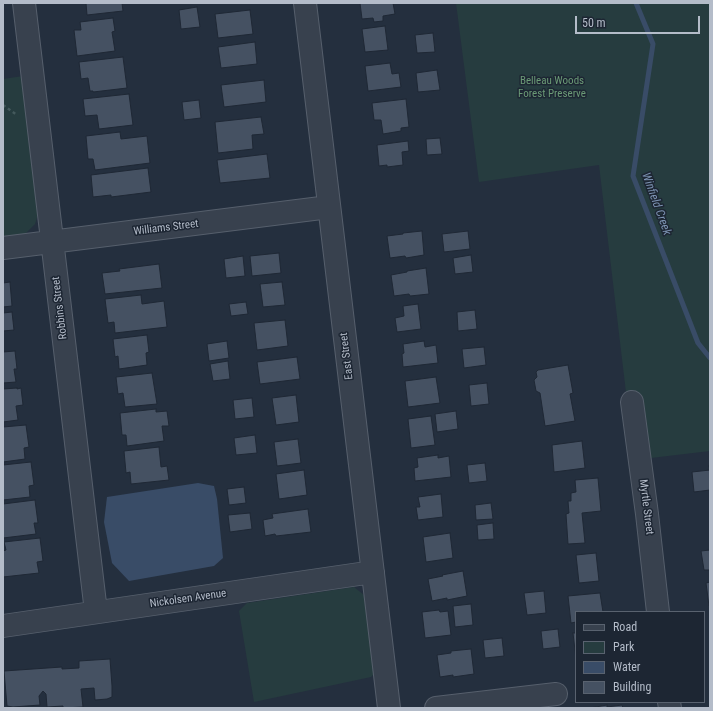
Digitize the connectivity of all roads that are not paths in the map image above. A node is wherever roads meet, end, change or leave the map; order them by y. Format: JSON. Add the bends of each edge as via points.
{"nodes":[{"id":1,"x":24,"y":3,"type":"edge"},
{"id":2,"x":305,"y":3,"type":"edge"},
{"id":3,"x":329,"y":208,"type":"junction"},
{"id":4,"x":52,"y":242,"type":"junction"},
{"id":5,"x":3,"y":248,"type":"edge"},
{"id":6,"x":632,"y":402,"type":"dead end"},
{"id":7,"x":373,"y":572,"type":"junction"},
{"id":8,"x":658,"y":611,"type":"edge"},
{"id":9,"x":96,"y":612,"type":"junction"},
{"id":10,"x":3,"y":626,"type":"edge"},
{"id":11,"x":556,"y":694,"type":"dead end"},
{"id":12,"x":383,"y":702,"type":"edge"},
{"id":13,"x":436,"y":708,"type":"edge"}],
"edges":[{"from":1,"to":4,"type":"street","name":"Robbins Street"},
{"from":2,"to":3,"type":"street","name":"East Street"},
{"from":3,"to":4,"type":"street","name":"Williams Street"},
{"from":3,"to":7,"type":"street","name":"East Street"},
{"from":4,"to":5,"type":"street","name":"Williams Street"},
{"from":4,"to":9,"type":"street","name":"Robbins Street"},
{"from":6,"to":8,"type":"street","name":"Myrtle Street"},
{"from":7,"to":9,"type":"street","name":"Nickolsen Avenue"},
{"from":7,"to":12,"type":"street","name":"East Street"},
{"from":9,"to":10,"type":"street","name":"Nickolsen Avenue"},
{"from":11,"to":13,"type":"street"}]}
